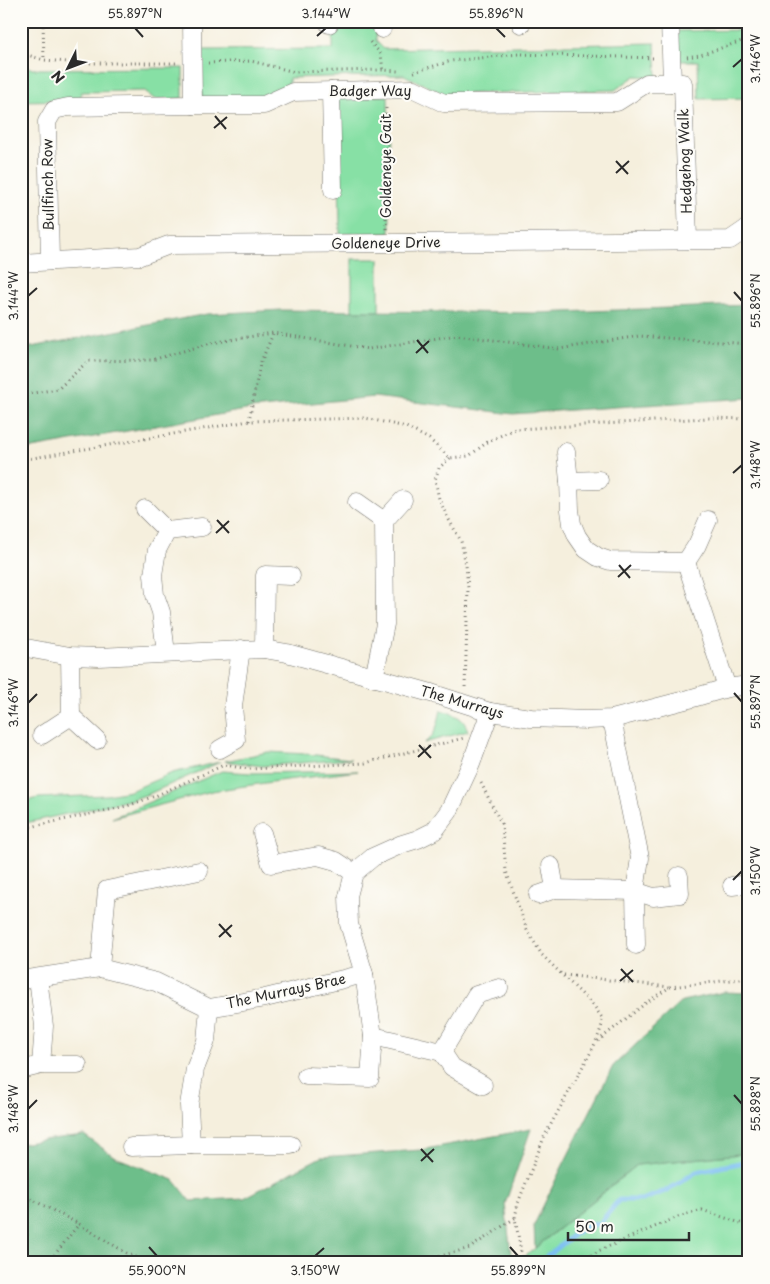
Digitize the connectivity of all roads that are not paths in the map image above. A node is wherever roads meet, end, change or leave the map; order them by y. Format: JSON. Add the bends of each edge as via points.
{"nodes":[{"id":1,"x":192,"y":21,"type":"edge"},
{"id":2,"x":670,"y":21,"type":"edge"},
{"id":3,"x":677,"y":83,"type":"junction"},
{"id":4,"x":331,"y":91,"type":"junction"},
{"id":5,"x":193,"y":105,"type":"junction"},
{"id":6,"x":54,"y":110,"type":"joint"},
{"id":7,"x":333,"y":190,"type":"dead end"},
{"id":8,"x":749,"y":227,"type":"edge"},
{"id":9,"x":688,"y":240,"type":"junction"},
{"id":10,"x":50,"y":262,"type":"junction"},
{"id":11,"x":21,"y":263,"type":"edge"},
{"id":12,"x":566,"y":452,"type":"dead end"},
{"id":13,"x":599,"y":480,"type":"dead end"},
{"id":14,"x":569,"y":481,"type":"junction"},
{"id":15,"x":403,"y":500,"type":"dead end"},
{"id":16,"x":357,"y":502,"type":"dead end"},
{"id":17,"x":146,"y":509,"type":"dead end"},
{"id":18,"x":708,"y":520,"type":"dead end"},
{"id":19,"x":384,"y":521,"type":"junction"},
{"id":20,"x":202,"y":527,"type":"dead end"},
{"id":21,"x":167,"y":531,"type":"junction"},
{"id":22,"x":686,"y":562,"type":"junction"},
{"id":23,"x":291,"y":576,"type":"dead end"},
{"id":24,"x":21,"y":647,"type":"edge"},
{"id":25,"x":241,"y":649,"type":"junction"},
{"id":26,"x":264,"y":649,"type":"junction"},
{"id":27,"x":166,"y":653,"type":"junction"},
{"id":28,"x":70,"y":656,"type":"junction"},
{"id":29,"x":374,"y":678,"type":"junction"},
{"id":30,"x":749,"y":684,"type":"edge"},
{"id":31,"x":727,"y":688,"type":"junction"},
{"id":32,"x":490,"y":712,"type":"junction"},
{"id":33,"x":71,"y":716,"type":"junction"},
{"id":34,"x":612,"y":719,"type":"junction"},
{"id":35,"x":42,"y":735,"type":"dead end"},
{"id":36,"x":97,"y":740,"type":"dead end"},
{"id":37,"x":220,"y":750,"type":"dead end"},
{"id":38,"x":262,"y":833,"type":"dead end"},
{"id":39,"x":551,"y":866,"type":"dead end"},
{"id":40,"x":199,"y":871,"type":"dead end"},
{"id":41,"x":354,"y":873,"type":"junction"},
{"id":42,"x":679,"y":876,"type":"dead end"},
{"id":43,"x":555,"y":889,"type":"junction"},
{"id":44,"x":635,"y":891,"type":"junction"},
{"id":45,"x":538,"y":895,"type":"dead end"},
{"id":46,"x":636,"y":946,"type":"dead end"},
{"id":47,"x":100,"y":968,"type":"junction"},
{"id":48,"x":364,"y":974,"type":"junction"},
{"id":49,"x":30,"y":979,"type":"edge"},
{"id":50,"x":500,"y":988,"type":"dead end"},
{"id":51,"x":209,"y":1008,"type":"junction"},
{"id":52,"x":373,"y":1036,"type":"junction"},
{"id":53,"x":442,"y":1052,"type":"junction"},
{"id":54,"x":41,"y":1065,"type":"junction"},
{"id":55,"x":78,"y":1065,"type":"dead end"},
{"id":56,"x":21,"y":1070,"type":"edge"},
{"id":57,"x":306,"y":1076,"type":"dead end"},
{"id":58,"x":483,"y":1085,"type":"dead end"},
{"id":59,"x":191,"y":1144,"type":"junction"},
{"id":60,"x":292,"y":1145,"type":"dead end"},
{"id":61,"x":130,"y":1147,"type":"dead end"}],
"edges":[{"from":1,"to":5,"type":"street"},
{"from":2,"to":3,"type":"street","name":"Hedgehog Walk","via":[[671,58]]},
{"from":3,"to":4,"type":"street","name":"Badger Way","via":[[647,83],[617,102],[444,103],[414,89]]},
{"from":3,"to":9,"type":"street","name":"Hedgehog Walk"},
{"from":4,"to":5,"type":"street","name":"Badger Way","via":[[293,92],[264,105]]},
{"from":4,"to":7,"type":"street"},
{"from":5,"to":6,"type":"street","name":"Badger Way"},
{"from":6,"to":10,"type":"street","name":"Bullfinch Row","via":[[47,122]]},
{"from":8,"to":9,"type":"street","name":"Goldeneye Drive","via":[[730,240]]},
{"from":9,"to":10,"type":"street","name":"Goldeneye Drive","via":[[169,245],[140,256]]},
{"from":10,"to":11,"type":"street","name":"Goldeneye Drive"},
{"from":12,"to":14,"type":"street"},
{"from":13,"to":14,"type":"street"},
{"from":14,"to":22,"type":"street","via":[[572,524],[586,549],[610,561]]},
{"from":15,"to":19,"type":"street"},
{"from":16,"to":19,"type":"street"},
{"from":17,"to":21,"type":"street"},
{"from":18,"to":22,"type":"street"},
{"from":19,"to":29,"type":"street","via":[[385,624]]},
{"from":20,"to":21,"type":"street"},
{"from":21,"to":27,"type":"street","via":[[157,550],[153,575]]},
{"from":22,"to":31,"type":"street"},
{"from":23,"to":26,"type":"street","via":[[265,575]]},
{"from":24,"to":28,"type":"street","name":"The Murrays"},
{"from":25,"to":26,"type":"street","name":"The Murrays"},
{"from":25,"to":27,"type":"street","name":"The Murrays"},
{"from":25,"to":37,"type":"street","via":[[233,706],[241,743]]},
{"from":26,"to":29,"type":"street","name":"The Murrays"},
{"from":27,"to":28,"type":"street","name":"The Murrays"},
{"from":28,"to":33,"type":"street"},
{"from":29,"to":32,"type":"street","name":"The Murrays"},
{"from":30,"to":31,"type":"street","name":"The Murrays"},
{"from":31,"to":34,"type":"street","name":"The Murrays"},
{"from":32,"to":34,"type":"street","name":"The Murrays","via":[[531,718]]},
{"from":32,"to":41,"type":"street","via":[[450,811],[434,830],[418,840],[373,857]]},
{"from":33,"to":35,"type":"street"},
{"from":33,"to":36,"type":"street"},
{"from":34,"to":44,"type":"street","via":[[640,858]]},
{"from":38,"to":41,"type":"street","via":[[271,864],[318,856],[336,861]]},
{"from":39,"to":43,"type":"street"},
{"from":40,"to":47,"type":"street","via":[[107,890]]},
{"from":41,"to":48,"type":"street","name":"The Murrays Brae","via":[[348,896],[349,924]]},
{"from":42,"to":44,"type":"street","via":[[680,894],[653,897]]},
{"from":43,"to":44,"type":"street"},
{"from":43,"to":45,"type":"street"},
{"from":44,"to":46,"type":"street"},
{"from":47,"to":49,"type":"street","name":"The Murrays Brae"},
{"from":47,"to":51,"type":"street","name":"The Murrays Brae","via":[[156,982]]},
{"from":48,"to":51,"type":"street","name":"The Murrays Brae"},
{"from":48,"to":52,"type":"street","name":"The Murrays Brae"},
{"from":49,"to":54,"type":"street","name":"The Murrays Brae","via":[[44,1026]]},
{"from":50,"to":53,"type":"street","via":[[476,995]]},
{"from":51,"to":59,"type":"street","name":"The Murrays Brae","via":[[206,1041],[195,1069],[189,1105]]},
{"from":52,"to":53,"type":"street"},
{"from":52,"to":57,"type":"street","name":"The Murrays Brae","via":[[370,1078]]},
{"from":53,"to":58,"type":"street","via":[[452,1067]]},
{"from":54,"to":55,"type":"street"},
{"from":54,"to":56,"type":"street"},
{"from":59,"to":60,"type":"street"},
{"from":59,"to":61,"type":"street"}]}
